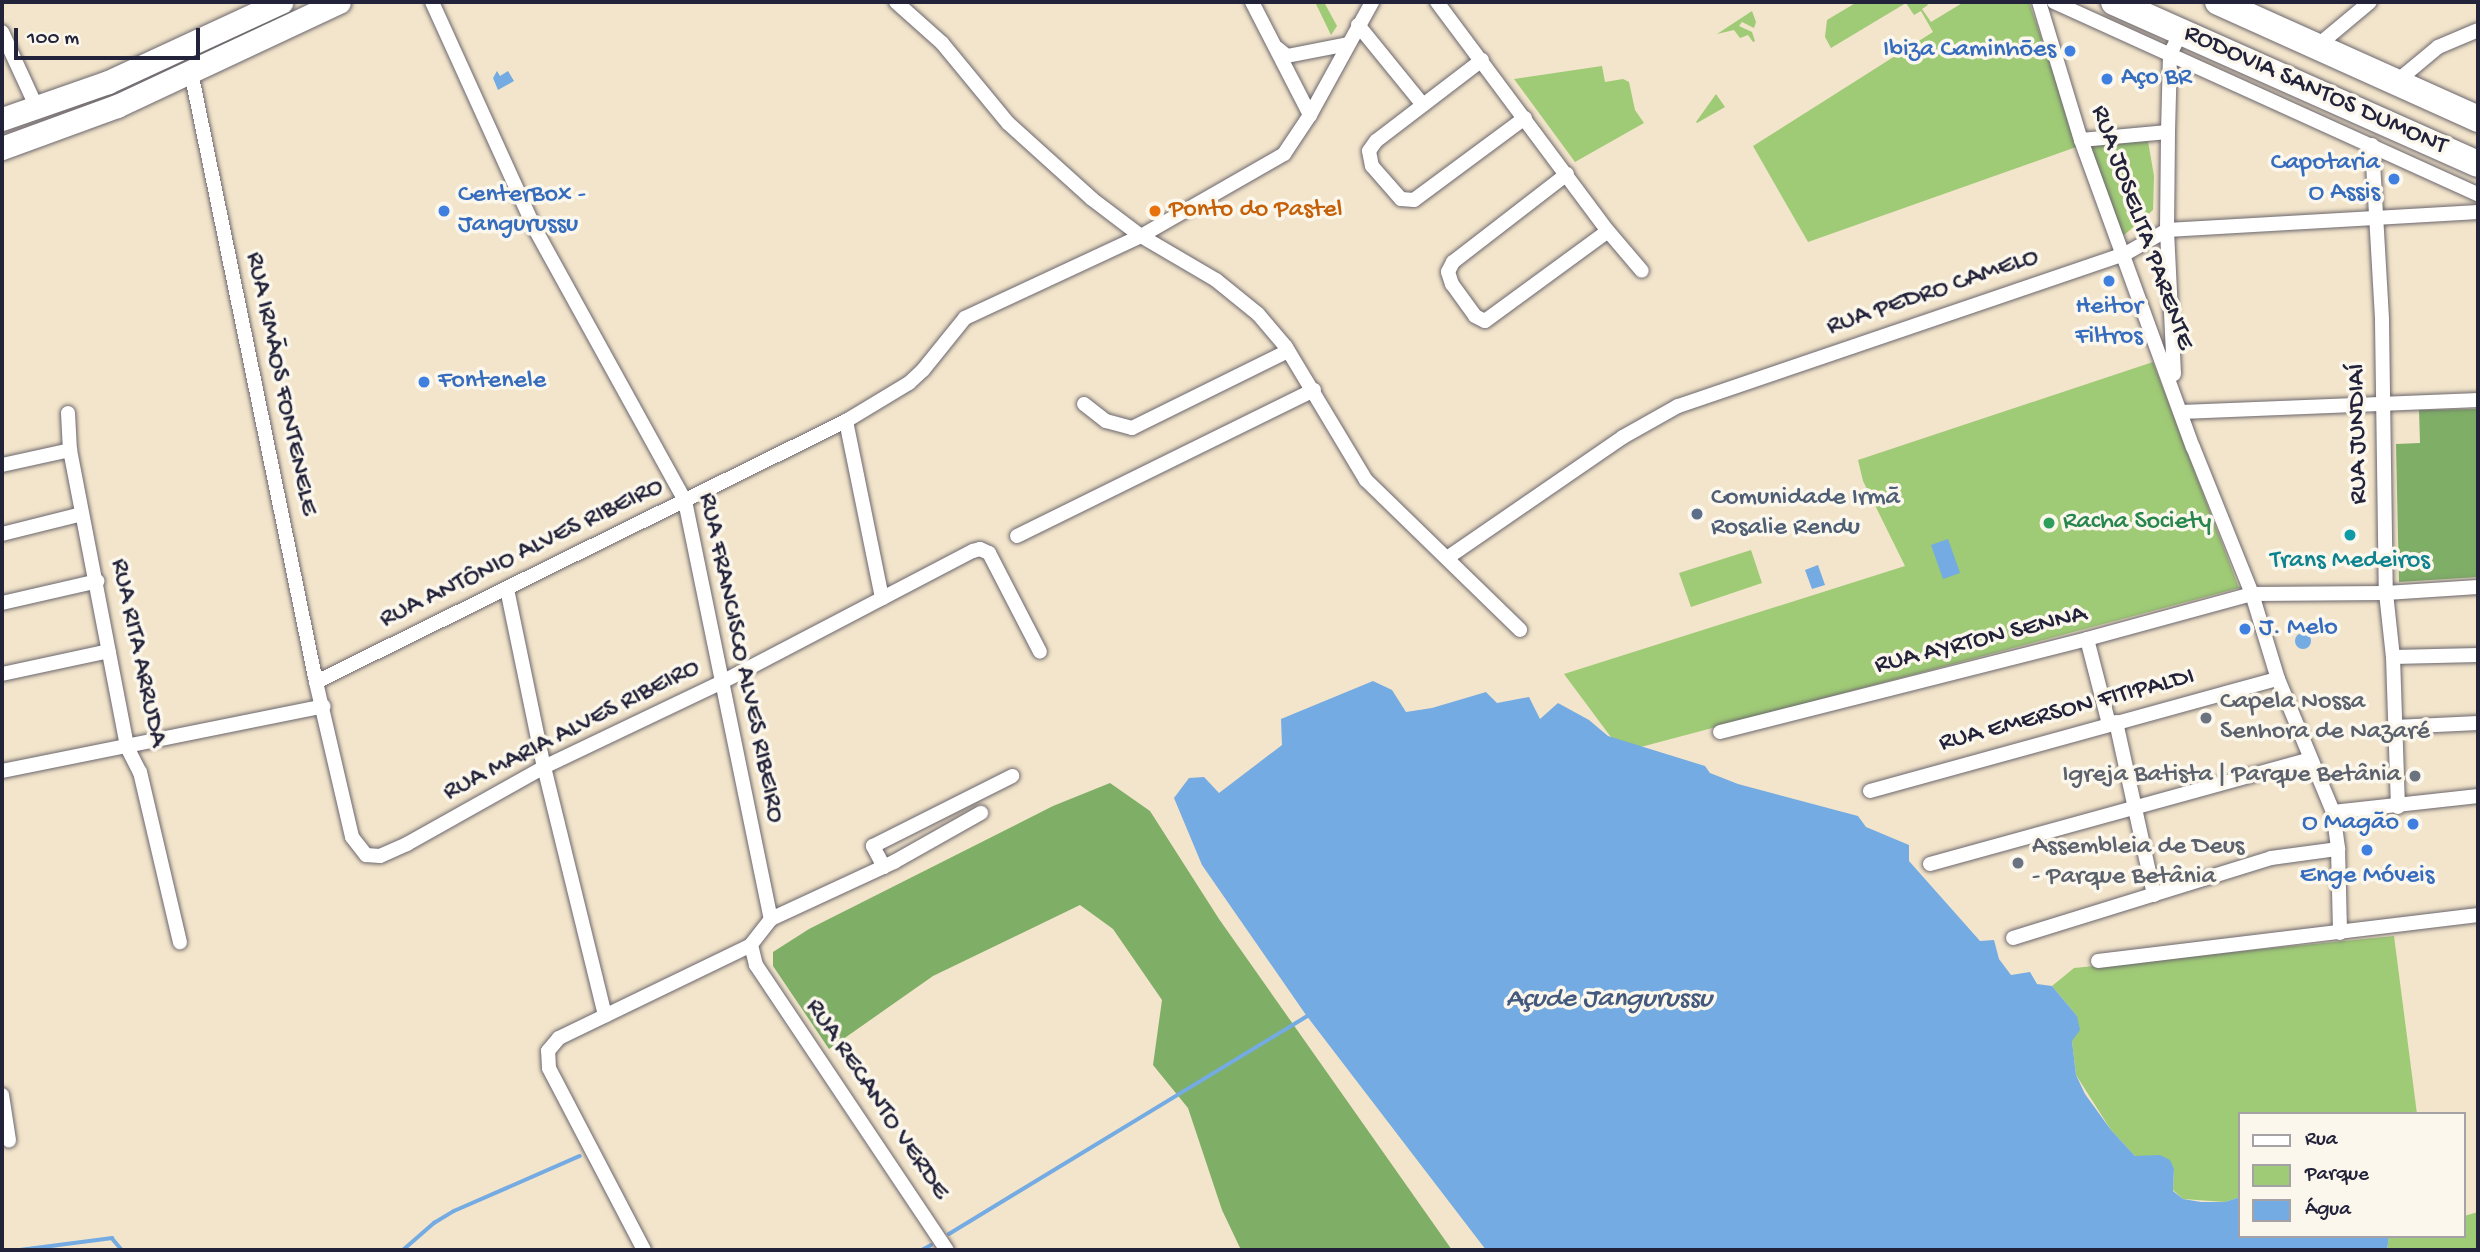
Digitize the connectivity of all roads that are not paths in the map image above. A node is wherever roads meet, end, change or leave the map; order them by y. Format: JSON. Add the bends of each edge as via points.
{"nodes":[{"id":1,"x":281,"y":2,"type":"edge"},
{"id":2,"x":339,"y":2,"type":"edge"},
{"id":3,"x":432,"y":2,"type":"edge"},
{"id":4,"x":896,"y":2,"type":"edge"},
{"id":5,"x":1252,"y":2,"type":"edge"},
{"id":6,"x":1372,"y":2,"type":"edge"},
{"id":7,"x":1437,"y":2,"type":"edge"},
{"id":8,"x":2039,"y":2,"type":"edge"},
{"id":9,"x":2054,"y":2,"type":"edge"},
{"id":10,"x":2114,"y":2,"type":"edge"},
{"id":11,"x":2218,"y":2,"type":"edge"},
{"id":12,"x":2370,"y":2,"type":"edge"},
{"id":13,"x":1358,"y":25,"type":"junction"},
{"id":14,"x":2478,"y":30,"type":"edge"},
{"id":15,"x":2,"y":32,"type":"edge"},
{"id":16,"x":208,"y":36,"type":"junction"},
{"id":17,"x":2175,"y":43,"type":"junction"},
{"id":18,"x":1348,"y":44,"type":"junction"},
{"id":19,"x":1275,"y":47,"type":"junction"},
{"id":20,"x":2316,"y":47,"type":"junction"},
{"id":21,"x":218,"y":59,"type":"junction"},
{"id":22,"x":1482,"y":60,"type":"junction"},
{"id":23,"x":191,"y":72,"type":"junction"},
{"id":24,"x":108,"y":82,"type":"junction"},
{"id":25,"x":2396,"y":82,"type":"junction"},
{"id":26,"x":1423,"y":105,"type":"junction"},
{"id":27,"x":117,"y":106,"type":"junction"},
{"id":28,"x":37,"y":107,"type":"junction"},
{"id":29,"x":1310,"y":116,"type":"junction"},
{"id":30,"x":1525,"y":118,"type":"junction"},
{"id":31,"x":2,"y":119,"type":"edge"},
{"id":32,"x":2478,"y":119,"type":"edge"},
{"id":33,"x":2168,"y":132,"type":"junction"},
{"id":34,"x":2081,"y":140,"type":"junction"},
{"id":35,"x":2372,"y":145,"type":"junction"},
{"id":36,"x":2,"y":148,"type":"edge"},
{"id":37,"x":2478,"y":164,"type":"edge"},
{"id":38,"x":1567,"y":174,"type":"junction"},
{"id":39,"x":2478,"y":194,"type":"edge"},
{"id":40,"x":2478,"y":212,"type":"edge"},
{"id":41,"x":2374,"y":217,"type":"junction"},
{"id":42,"x":2167,"y":230,"type":"junction"},
{"id":43,"x":1608,"y":231,"type":"junction"},
{"id":44,"x":1141,"y":236,"type":"junction"},
{"id":45,"x":2125,"y":254,"type":"junction"},
{"id":46,"x":1642,"y":271,"type":"dead end"},
{"id":47,"x":1288,"y":351,"type":"junction"},
{"id":48,"x":1314,"y":390,"type":"junction"},
{"id":49,"x":2175,"y":391,"type":"junction"},
{"id":50,"x":2478,"y":400,"type":"edge"},
{"id":51,"x":2384,"y":403,"type":"junction"},
{"id":52,"x":1084,"y":404,"type":"dead end"},
{"id":53,"x":2182,"y":412,"type":"junction"},
{"id":54,"x":68,"y":413,"type":"dead end"},
{"id":55,"x":846,"y":421,"type":"junction"},
{"id":56,"x":70,"y":450,"type":"junction"},
{"id":57,"x":2,"y":465,"type":"edge"},
{"id":58,"x":685,"y":501,"type":"junction"},
{"id":59,"x":82,"y":514,"type":"junction"},
{"id":60,"x":2,"y":534,"type":"edge"},
{"id":61,"x":1017,"y":536,"type":"dead end"},
{"id":62,"x":1447,"y":558,"type":"junction"},
{"id":63,"x":98,"y":581,"type":"junction"},
{"id":64,"x":2478,"y":587,"type":"edge"},
{"id":65,"x":507,"y":589,"type":"junction"},
{"id":66,"x":2386,"y":593,"type":"junction"},
{"id":67,"x":2252,"y":594,"type":"junction"},
{"id":68,"x":882,"y":598,"type":"junction"},
{"id":69,"x":2,"y":603,"type":"edge"},
{"id":70,"x":1520,"y":630,"type":"dead end"},
{"id":71,"x":2087,"y":639,"type":"junction"},
{"id":72,"x":109,"y":651,"type":"junction"},
{"id":73,"x":1040,"y":652,"type":"dead end"},
{"id":74,"x":2478,"y":655,"type":"edge"},
{"id":75,"x":2393,"y":657,"type":"junction"},
{"id":76,"x":2,"y":674,"type":"edge"},
{"id":77,"x":2278,"y":679,"type":"junction"},
{"id":78,"x":316,"y":682,"type":"junction"},
{"id":79,"x":722,"y":682,"type":"junction"},
{"id":80,"x":323,"y":706,"type":"junction"},
{"id":81,"x":2112,"y":723,"type":"junction"},
{"id":82,"x":2478,"y":723,"type":"edge"},
{"id":83,"x":2395,"y":727,"type":"junction"},
{"id":84,"x":1720,"y":732,"type":"dead end"},
{"id":85,"x":127,"y":747,"type":"junction"},
{"id":86,"x":2310,"y":759,"type":"junction"},
{"id":87,"x":544,"y":767,"type":"junction"},
{"id":88,"x":2,"y":771,"type":"edge"},
{"id":89,"x":1012,"y":776,"type":"dead end"},
{"id":90,"x":1870,"y":791,"type":"dead end"},
{"id":91,"x":2478,"y":796,"type":"edge"},
{"id":92,"x":2398,"y":807,"type":"junction"},
{"id":93,"x":2134,"y":809,"type":"junction"},
{"id":94,"x":2333,"y":812,"type":"junction"},
{"id":95,"x":981,"y":813,"type":"dead end"},
{"id":96,"x":2338,"y":849,"type":"junction"},
{"id":97,"x":1930,"y":864,"type":"dead end"},
{"id":98,"x":884,"y":867,"type":"junction"},
{"id":99,"x":2154,"y":895,"type":"junction"},
{"id":100,"x":2478,"y":915,"type":"edge"},
{"id":101,"x":771,"y":919,"type":"junction"},
{"id":102,"x":2340,"y":933,"type":"junction"},
{"id":103,"x":2012,"y":938,"type":"dead end"},
{"id":104,"x":180,"y":942,"type":"dead end"},
{"id":105,"x":751,"y":945,"type":"junction"},
{"id":106,"x":2098,"y":961,"type":"dead end"},
{"id":107,"x":605,"y":1017,"type":"junction"},
{"id":108,"x":2,"y":1095,"type":"edge"},
{"id":109,"x":9,"y":1140,"type":"dead end"},
{"id":110,"x":644,"y":1250,"type":"edge"},
{"id":111,"x":947,"y":1250,"type":"edge"}],
"edges":[{"from":1,"to":16,"type":"main road"},
{"from":2,"to":21,"type":"main road"},
{"from":3,"to":58,"type":"street","name":"RUA FRANCISCO ALVES RIBEIRO","via":[[535,229]]},
{"from":4,"to":44,"type":"street","via":[[942,43],[1008,123],[1092,199]]},
{"from":5,"to":19,"type":"street"},
{"from":6,"to":13,"type":"street","name":"RUA ANTÔNIO ALVES RIBEIRO"},
{"from":7,"to":22,"type":"street"},
{"from":8,"to":34,"type":"street","name":"RUA JOSELITA PARENTE"},
{"from":9,"to":17,"type":"street"},
{"from":10,"to":17,"type":"highway","name":"RODOVIA SANTOS DUMONT"},
{"from":11,"to":20,"type":"highway","name":"RODOVIA SANTOS DUMONT"},
{"from":12,"to":20,"type":"street"},
{"from":13,"to":18,"type":"street","name":"RUA ANTÔNIO ALVES RIBEIRO"},
{"from":13,"to":26,"type":"street"},
{"from":14,"to":25,"type":"street","via":[[2438,47]]},
{"from":15,"to":28,"type":"street"},
{"from":16,"to":21,"type":"main road"},
{"from":16,"to":24,"type":"main road"},
{"from":17,"to":33,"type":"street","name":"RUA JOSELITA PARENTE"},
{"from":17,"to":35,"type":"street"},
{"from":17,"to":37,"type":"highway","name":"RODOVIA SANTOS DUMONT"},
{"from":18,"to":19,"type":"street","via":[[1287,56]]},
{"from":18,"to":29,"type":"street","name":"RUA ANTÔNIO ALVES RIBEIRO"},
{"from":19,"to":29,"type":"street"},
{"from":20,"to":25,"type":"highway","name":"RODOVIA SANTOS DUMONT"},
{"from":21,"to":23,"type":"main road"},
{"from":22,"to":26,"type":"street"},
{"from":22,"to":30,"type":"street"},
{"from":23,"to":27,"type":"main road"},
{"from":23,"to":78,"type":"street","name":"RUA IRMÃOS FONTENELE"},
{"from":24,"to":27,"type":"main road"},
{"from":24,"to":28,"type":"main road"},
{"from":25,"to":32,"type":"highway","name":"RODOVIA SANTOS DUMONT"},
{"from":26,"to":30,"type":"street","via":[[1369,151],[1369,158],[1394,193],[1407,201],[1422,195]]},
{"from":27,"to":36,"type":"main road"},
{"from":28,"to":31,"type":"main road"},
{"from":29,"to":44,"type":"street","name":"RUA ANTÔNIO ALVES RIBEIRO","via":[[1284,154]]},
{"from":30,"to":38,"type":"street"},
{"from":33,"to":34,"type":"street"},
{"from":33,"to":42,"type":"street","name":"RUA JOSELITA PARENTE"},
{"from":34,"to":45,"type":"street","name":"RUA JOSELITA PARENTE"},
{"from":35,"to":39,"type":"street"},
{"from":35,"to":41,"type":"street","name":"RUA JUNDIAÍ"},
{"from":38,"to":43,"type":"street"},
{"from":38,"to":43,"type":"street","via":[[1466,250],[1448,272],[1475,316],[1481,321],[1488,319]]},
{"from":40,"to":41,"type":"street","name":"RUA PEDRO CAMELO"},
{"from":41,"to":42,"type":"street","name":"RUA PEDRO CAMELO"},
{"from":41,"to":51,"type":"street","name":"RUA JUNDIAÍ"},
{"from":42,"to":45,"type":"street","name":"RUA PEDRO CAMELO"},
{"from":42,"to":49,"type":"street","name":"RUA JOSELITA PARENTE"},
{"from":43,"to":46,"type":"street"},
{"from":44,"to":47,"type":"street","via":[[1238,296]]},
{"from":44,"to":55,"type":"street","name":"RUA ANTÔNIO ALVES RIBEIRO","via":[[965,318],[909,383]]},
{"from":45,"to":49,"type":"street","name":"RUA JOSELITA PARENTE"},
{"from":45,"to":62,"type":"street","name":"RUA PEDRO CAMELO","via":[[1678,406],[1623,437]]},
{"from":47,"to":48,"type":"street"},
{"from":47,"to":52,"type":"street","via":[[1132,428],[1106,421]]},
{"from":48,"to":61,"type":"street"},
{"from":48,"to":62,"type":"street","via":[[1366,480]]},
{"from":49,"to":53,"type":"street","name":"RUA JOSELITA PARENTE"},
{"from":50,"to":51,"type":"street"},
{"from":51,"to":53,"type":"street"},
{"from":51,"to":66,"type":"street","name":"RUA JUNDIAÍ"},
{"from":53,"to":67,"type":"street","name":"RUA JOSELITA PARENTE"},
{"from":54,"to":56,"type":"street","name":"RUA RITA ARRUDA"},
{"from":55,"to":58,"type":"street","name":"RUA ANTÔNIO ALVES RIBEIRO"},
{"from":55,"to":68,"type":"street"},
{"from":56,"to":57,"type":"street"},
{"from":56,"to":59,"type":"street","name":"RUA RITA ARRUDA"},
{"from":58,"to":65,"type":"street","name":"RUA ANTÔNIO ALVES RIBEIRO"},
{"from":58,"to":79,"type":"street","name":"RUA FRANCISCO ALVES RIBEIRO"},
{"from":59,"to":60,"type":"street"},
{"from":59,"to":63,"type":"street","name":"RUA RITA ARRUDA"},
{"from":62,"to":70,"type":"street"},
{"from":63,"to":69,"type":"street"},
{"from":63,"to":72,"type":"street","name":"RUA RITA ARRUDA"},
{"from":64,"to":66,"type":"street","name":"RUA AYRTON SENNA"},
{"from":65,"to":78,"type":"street","name":"RUA ANTÔNIO ALVES RIBEIRO"},
{"from":65,"to":87,"type":"street"},
{"from":66,"to":67,"type":"street","name":"RUA AYRTON SENNA"},
{"from":66,"to":75,"type":"street","name":"RUA JUNDIAÍ"},
{"from":67,"to":71,"type":"street","name":"RUA AYRTON SENNA"},
{"from":67,"to":77,"type":"street","name":"RUA JOSELITA PARENTE"},
{"from":68,"to":73,"type":"street","name":"RUA MARIA ALVES RIBEIRO","via":[[973,551],[984,550]]},
{"from":68,"to":79,"type":"street","name":"RUA MARIA ALVES RIBEIRO"},
{"from":71,"to":81,"type":"street"},
{"from":71,"to":84,"type":"street","name":"RUA AYRTON SENNA"},
{"from":72,"to":76,"type":"street"},
{"from":72,"to":85,"type":"street","name":"RUA RITA ARRUDA"},
{"from":74,"to":75,"type":"street"},
{"from":75,"to":83,"type":"street","name":"RUA JUNDIAÍ"},
{"from":77,"to":81,"type":"street","name":"RUA EMERSON FITIPALDI"},
{"from":77,"to":86,"type":"street","name":"RUA JOSELITA PARENTE"},
{"from":78,"to":80,"type":"street","name":"RUA IRMÃOS FONTENELE"},
{"from":79,"to":87,"type":"street","name":"RUA MARIA ALVES RIBEIRO"},
{"from":79,"to":101,"type":"street","name":"RUA FRANCISCO ALVES RIBEIRO"},
{"from":80,"to":85,"type":"street"},
{"from":80,"to":87,"type":"street","name":"RUA MARIA ALVES RIBEIRO","via":[[352,837],[366,855],[380,856],[407,844]]},
{"from":81,"to":90,"type":"street","name":"RUA EMERSON FITIPALDI"},
{"from":81,"to":93,"type":"street"},
{"from":82,"to":83,"type":"street"},
{"from":83,"to":92,"type":"street","name":"RUA JUNDIAÍ"},
{"from":85,"to":88,"type":"street"},
{"from":85,"to":104,"type":"street","name":"RUA RITA ARRUDA","via":[[140,772]]},
{"from":86,"to":93,"type":"street"},
{"from":86,"to":94,"type":"street","name":"RUA JOSELITA PARENTE"},
{"from":87,"to":107,"type":"street"},
{"from":89,"to":98,"type":"street","via":[[873,846]]},
{"from":91,"to":92,"type":"street"},
{"from":92,"to":94,"type":"street"},
{"from":93,"to":97,"type":"street"},
{"from":93,"to":99,"type":"street"},
{"from":94,"to":96,"type":"street","name":"RUA JOSELITA PARENTE"},
{"from":95,"to":98,"type":"street"},
{"from":96,"to":99,"type":"street","via":[[2271,858]]},
{"from":96,"to":102,"type":"street","name":"RUA JOSELITA PARENTE"},
{"from":98,"to":101,"type":"street"},
{"from":99,"to":103,"type":"street"},
{"from":100,"to":102,"type":"street"},
{"from":101,"to":105,"type":"street"},
{"from":102,"to":106,"type":"street"},
{"from":105,"to":107,"type":"street"},
{"from":105,"to":111,"type":"street","name":"RUA RECANTO VERDE","via":[[763,978]]},
{"from":107,"to":110,"type":"street","via":[[559,1038],[547,1058]]},
{"from":108,"to":109,"type":"street"}]}
